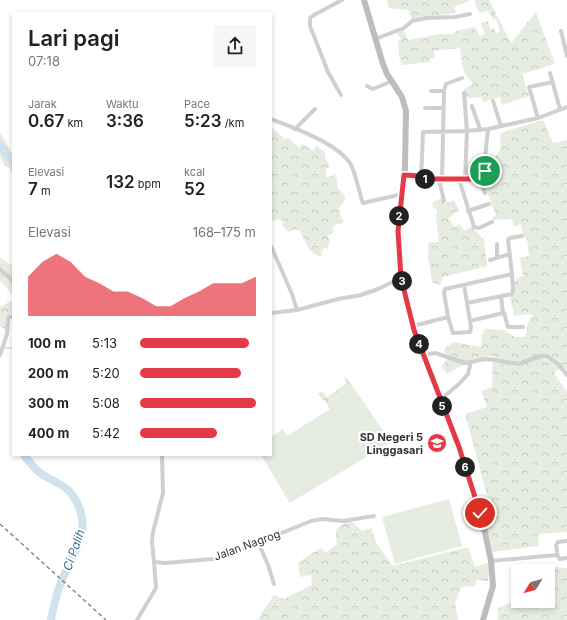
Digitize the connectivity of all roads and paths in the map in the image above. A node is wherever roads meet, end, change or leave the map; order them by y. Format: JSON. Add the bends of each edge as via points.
{"nodes":[{"id":1,"x":342,"y":0,"type":"edge"},
{"id":2,"x":364,"y":0,"type":"edge"},
{"id":3,"x":470,"y":14,"type":"dead end"},
{"id":4,"x":561,"y":31,"type":"dead end"},
{"id":5,"x":375,"y":39,"type":"junction"},
{"id":6,"x":567,"y":56,"type":"edge"},
{"id":7,"x":550,"y":73,"type":"dead end"},
{"id":8,"x":462,"y":78,"type":"dead end"},
{"id":9,"x":392,"y":81,"type":"junction"},
{"id":10,"x":553,"y":82,"type":"junction"},
{"id":11,"x":367,"y":86,"type":"dead end"},
{"id":12,"x":431,"y":91,"type":"dead end"},
{"id":13,"x":444,"y":91,"type":"junction"},
{"id":14,"x":464,"y":93,"type":"dead end"},
{"id":15,"x":341,"y":95,"type":"dead end"},
{"id":16,"x":493,"y":102,"type":"dead end"},
{"id":17,"x":472,"y":106,"type":"dead end"},
{"id":18,"x":567,"y":107,"type":"edge"},
{"id":19,"x":425,"y":108,"type":"dead end"},
{"id":20,"x":443,"y":108,"type":"junction"},
{"id":21,"x":314,"y":109,"type":"dead end"},
{"id":22,"x":560,"y":109,"type":"junction"},
{"id":23,"x":538,"y":118,"type":"junction"},
{"id":24,"x":272,"y":119,"type":"edge"},
{"id":25,"x":501,"y":126,"type":"junction"},
{"id":26,"x":480,"y":129,"type":"junction"},
{"id":27,"x":488,"y":129,"type":"junction"},
{"id":28,"x":295,"y":130,"type":"junction"},
{"id":29,"x":467,"y":131,"type":"junction"},
{"id":30,"x":442,"y":132,"type":"junction"},
{"id":31,"x":404,"y":175,"type":"junction"},
{"id":32,"x":421,"y":176,"type":"junction"},
{"id":33,"x":440,"y":179,"type":"junction"},
{"id":34,"x":459,"y":179,"type":"junction"},
{"id":35,"x":465,"y":179,"type":"junction"},
{"id":36,"x":480,"y":179,"type":"junction"},
{"id":37,"x":485,"y":193,"type":"dead end"},
{"id":38,"x":402,"y":194,"type":"junction"},
{"id":39,"x":444,"y":201,"type":"dead end"},
{"id":40,"x":489,"y":204,"type":"dead end"},
{"id":41,"x":468,"y":211,"type":"junction"},
{"id":42,"x":492,"y":222,"type":"dead end"},
{"id":43,"x":522,"y":236,"type":"dead end"},
{"id":44,"x":497,"y":244,"type":"dead end"},
{"id":45,"x":272,"y":248,"type":"edge"},
{"id":46,"x":510,"y":254,"type":"junction"},
{"id":47,"x":497,"y":258,"type":"junction"},
{"id":48,"x":490,"y":260,"type":"dead end"},
{"id":49,"x":0,"y":269,"type":"edge"},
{"id":50,"x":512,"y":274,"type":"junction"},
{"id":51,"x":401,"y":278,"type":"junction"},
{"id":52,"x":12,"y":280,"type":"edge"},
{"id":53,"x":464,"y":285,"type":"junction"},
{"id":54,"x":501,"y":296,"type":"junction"},
{"id":55,"x":467,"y":303,"type":"junction"},
{"id":56,"x":297,"y":310,"type":"junction"},
{"id":57,"x":272,"y":313,"type":"edge"},
{"id":58,"x":504,"y":313,"type":"junction"},
{"id":59,"x":11,"y":317,"type":"edge"},
{"id":60,"x":448,"y":317,"type":"junction"},
{"id":61,"x":470,"y":321,"type":"junction"},
{"id":62,"x":412,"y":326,"type":"junction"},
{"id":63,"x":524,"y":327,"type":"dead end"},
{"id":64,"x":1,"y":353,"type":"edge"},
{"id":65,"x":424,"y":355,"type":"junction"},
{"id":66,"x":471,"y":362,"type":"junction"},
{"id":67,"x":567,"y":375,"type":"edge"},
{"id":68,"x":440,"y":400,"type":"junction"},
{"id":69,"x":162,"y":456,"type":"edge"},
{"id":70,"x":374,"y":516,"type":"dead end"},
{"id":71,"x":567,"y":541,"type":"edge"},
{"id":72,"x":258,"y":542,"type":"junction"},
{"id":73,"x":557,"y":555,"type":"junction"},
{"id":74,"x":567,"y":558,"type":"edge"},
{"id":75,"x":491,"y":561,"type":"junction"},
{"id":76,"x":154,"y":562,"type":"junction"},
{"id":77,"x":274,"y":584,"type":"dead end"},
{"id":78,"x":137,"y":620,"type":"edge"},
{"id":79,"x":483,"y":620,"type":"edge"}],
"edges":[{"from":1,"to":15,"type":"street","via":[[310,18],[310,26],[327,70]]},
{"from":2,"to":5,"type":"street"},
{"from":3,"to":5,"type":"street","via":[[412,21],[404,28]]},
{"from":4,"to":6,"type":"street"},
{"from":5,"to":9,"type":"street","via":[[382,64]]},
{"from":7,"to":10,"type":"street"},
{"from":8,"to":13,"type":"street","via":[[446,84]]},
{"from":9,"to":11,"type":"street","via":[[373,89]]},
{"from":9,"to":31,"type":"street","via":[[406,105]]},
{"from":10,"to":22,"type":"street"},
{"from":10,"to":23,"type":"street","via":[[529,87]]},
{"from":12,"to":13,"type":"street"},
{"from":13,"to":20,"type":"street"},
{"from":14,"to":29,"type":"street"},
{"from":16,"to":25,"type":"street"},
{"from":17,"to":26,"type":"street"},
{"from":18,"to":22,"type":"street"},
{"from":19,"to":20,"type":"street"},
{"from":20,"to":30,"type":"street"},
{"from":21,"to":28,"type":"street"},
{"from":22,"to":23,"type":"street"},
{"from":23,"to":25,"type":"street"},
{"from":24,"to":28,"type":"street"},
{"from":25,"to":27,"type":"street"},
{"from":26,"to":27,"type":"street"},
{"from":26,"to":29,"type":"street"},
{"from":27,"to":36,"type":"street","via":[[485,175]]},
{"from":28,"to":38,"type":"street","via":[[319,139],[346,158],[355,174],[363,203]]},
{"from":29,"to":30,"type":"street"},
{"from":29,"to":35,"type":"street"},
{"from":30,"to":32,"type":"street","via":[[422,134]]},
{"from":30,"to":33,"type":"street"},
{"from":31,"to":32,"type":"street"},
{"from":31,"to":38,"type":"street"},
{"from":32,"to":33,"type":"street","via":[[421,179]]},
{"from":33,"to":34,"type":"street"},
{"from":33,"to":39,"type":"street"},
{"from":34,"to":35,"type":"street"},
{"from":34,"to":41,"type":"street"},
{"from":35,"to":36,"type":"street"},
{"from":36,"to":37,"type":"street"},
{"from":38,"to":51,"type":"street","via":[[398,231]]},
{"from":40,"to":41,"type":"street"},
{"from":41,"to":42,"type":"street","via":[[475,228]]},
{"from":43,"to":46,"type":"street","via":[[508,239]]},
{"from":44,"to":47,"type":"street"},
{"from":45,"to":56,"type":"street"},
{"from":46,"to":47,"type":"street"},
{"from":46,"to":50,"type":"street"},
{"from":47,"to":48,"type":"street"},
{"from":49,"to":52,"type":"street"},
{"from":50,"to":53,"type":"street"},
{"from":50,"to":54,"type":"street","via":[[513,292]]},
{"from":51,"to":56,"type":"street","via":[[361,295]]},
{"from":51,"to":62,"type":"street"},
{"from":53,"to":55,"type":"street"},
{"from":53,"to":60,"type":"street","via":[[444,290]]},
{"from":54,"to":55,"type":"street"},
{"from":54,"to":58,"type":"street"},
{"from":55,"to":61,"type":"street"},
{"from":56,"to":57,"type":"street"},
{"from":58,"to":61,"type":"street"},
{"from":58,"to":63,"type":"street","via":[[508,327]]},
{"from":59,"to":64,"type":"street","via":[[8,319],[7,334]]},
{"from":60,"to":61,"type":"street","via":[[453,334],[470,332]]},
{"from":60,"to":62,"type":"street"},
{"from":62,"to":65,"type":"street"},
{"from":65,"to":66,"type":"street","via":[[435,353],[466,363]]},
{"from":65,"to":68,"type":"street"},
{"from":66,"to":67,"type":"street","via":[[486,359],[518,364],[546,356],[558,364]]},
{"from":66,"to":68,"type":"street","via":[[468,374]]},
{"from":68,"to":75,"type":"street","via":[[459,447],[480,513]]},
{"from":69,"to":76,"type":"street","via":[[162,493],[152,542]]},
{"from":70,"to":72,"type":"street","name":"Jalan Nagrog","via":[[343,521],[311,521]]},
{"from":71,"to":73,"type":"street","via":[[557,543]]},
{"from":72,"to":76,"type":"street","name":"Jalan Nagrog","via":[[213,559]]},
{"from":72,"to":77,"type":"street"},
{"from":73,"to":74,"type":"street","via":[[560,559]]},
{"from":73,"to":75,"type":"street"},
{"from":75,"to":79,"type":"street","via":[[492,586]]},
{"from":76,"to":78,"type":"street","via":[[156,588]]}]}
